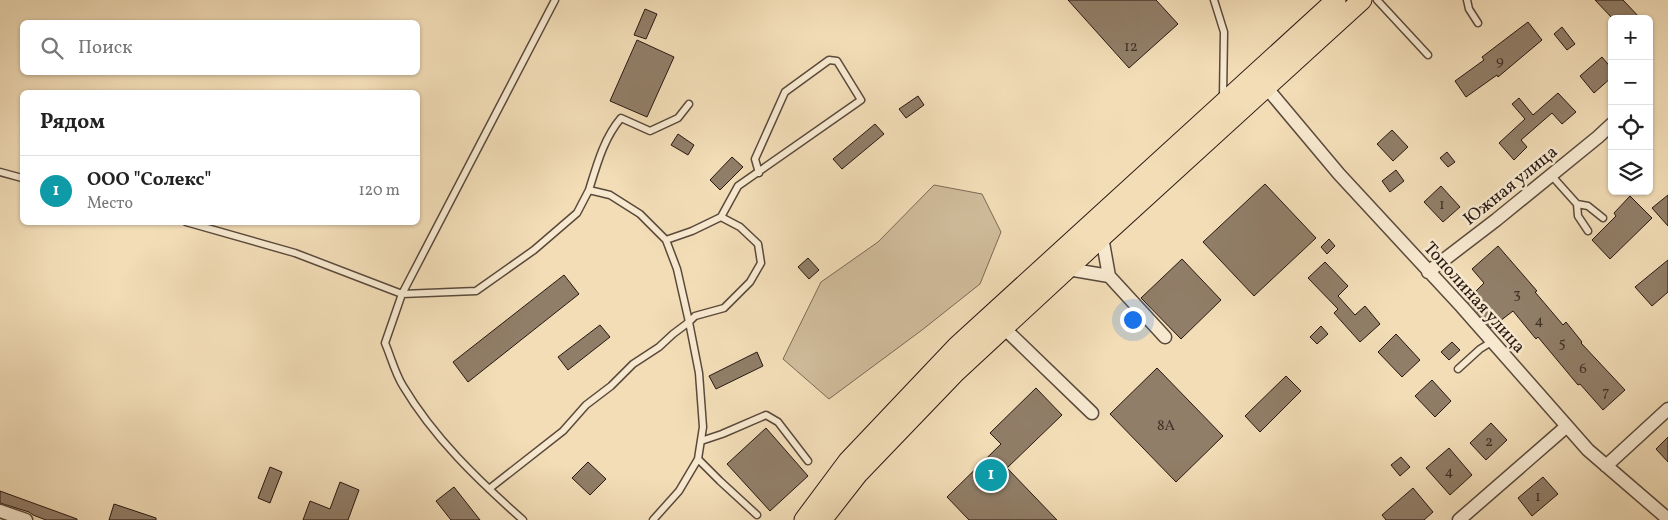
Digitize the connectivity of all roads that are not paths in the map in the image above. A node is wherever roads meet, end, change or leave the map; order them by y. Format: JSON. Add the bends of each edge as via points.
{"nodes":[{"id":1,"x":555,"y":0,"type":"edge"},
{"id":2,"x":1214,"y":0,"type":"edge"},
{"id":3,"x":1336,"y":0,"type":"edge"},
{"id":4,"x":1362,"y":0,"type":"edge"},
{"id":5,"x":1377,"y":0,"type":"edge"},
{"id":6,"x":1467,"y":0,"type":"edge"},
{"id":7,"x":1478,"y":22,"type":"dead end"},
{"id":8,"x":1428,"y":55,"type":"dead end"},
{"id":9,"x":1266,"y":87,"type":"junction"},
{"id":10,"x":1222,"y":103,"type":"junction"},
{"id":11,"x":689,"y":104,"type":"dead end"},
{"id":12,"x":1608,"y":127,"type":"edge"},
{"id":13,"x":0,"y":172,"type":"edge"},
{"id":14,"x":759,"y":173,"type":"junction"},
{"id":15,"x":1551,"y":175,"type":"junction"},
{"id":16,"x":20,"y":177,"type":"edge"},
{"id":17,"x":589,"y":190,"type":"junction"},
{"id":18,"x":1577,"y":204,"type":"junction"},
{"id":19,"x":721,"y":217,"type":"junction"},
{"id":20,"x":1603,"y":218,"type":"dead end"},
{"id":21,"x":196,"y":225,"type":"edge"},
{"id":22,"x":1588,"y":231,"type":"dead end"},
{"id":23,"x":1102,"y":237,"type":"junction"},
{"id":24,"x":666,"y":240,"type":"junction"},
{"id":25,"x":1068,"y":269,"type":"junction"},
{"id":26,"x":1428,"y":272,"type":"junction"},
{"id":27,"x":1109,"y":276,"type":"junction"},
{"id":28,"x":402,"y":294,"type":"junction"},
{"id":29,"x":689,"y":322,"type":"junction"},
{"id":30,"x":1004,"y":328,"type":"junction"},
{"id":31,"x":1166,"y":337,"type":"dead end"},
{"id":32,"x":1493,"y":342,"type":"junction"},
{"id":33,"x":1458,"y":369,"type":"dead end"},
{"id":34,"x":1668,"y":409,"type":"edge"},
{"id":35,"x":1092,"y":413,"type":"dead end"},
{"id":36,"x":1567,"y":426,"type":"junction"},
{"id":37,"x":701,"y":441,"type":"junction"},
{"id":38,"x":698,"y":459,"type":"junction"},
{"id":39,"x":808,"y":461,"type":"dead end"},
{"id":40,"x":1606,"y":466,"type":"junction"},
{"id":41,"x":489,"y":489,"type":"junction"},
{"id":42,"x":0,"y":511,"type":"edge"},
{"id":43,"x":757,"y":515,"type":"dead end"},
{"id":44,"x":1668,"y":519,"type":"edge"},
{"id":45,"x":26,"y":520,"type":"edge"},
{"id":46,"x":523,"y":520,"type":"edge"},
{"id":47,"x":653,"y":520,"type":"edge"},
{"id":48,"x":804,"y":520,"type":"edge"},
{"id":49,"x":822,"y":520,"type":"edge"},
{"id":50,"x":1459,"y":520,"type":"edge"}],
"edges":[{"from":1,"to":28,"type":"lane"},
{"from":2,"to":10,"type":"lane","via":[[1224,32]]},
{"from":3,"to":10,"type":"main road"},
{"from":4,"to":9,"type":"main road"},
{"from":5,"to":8,"type":"lane"},
{"from":6,"to":7,"type":"lane"},
{"from":9,"to":23,"type":"main road"},
{"from":9,"to":26,"type":"street","name":"Тополиная улица"},
{"from":10,"to":48,"type":"main road","via":[[957,346],[848,461]]},
{"from":11,"to":17,"type":"lane","via":[[678,118],[650,131],[621,118],[600,157]]},
{"from":12,"to":15,"type":"street","name":"Южная улица"},
{"from":13,"to":16,"type":"lane"},
{"from":14,"to":14,"type":"lane","via":[[861,100],[837,61],[829,60],[786,92],[755,159]]},
{"from":14,"to":19,"type":"lane","via":[[738,186]]},
{"from":15,"to":18,"type":"lane"},
{"from":15,"to":26,"type":"street","name":"Южная улица"},
{"from":17,"to":24,"type":"lane","via":[[610,195],[640,214]]},
{"from":17,"to":28,"type":"lane","via":[[577,213],[534,250],[476,291]]},
{"from":18,"to":20,"type":"lane","via":[[1588,206]]},
{"from":18,"to":22,"type":"lane","via":[[1578,216]]},
{"from":19,"to":24,"type":"lane"},
{"from":19,"to":29,"type":"lane","via":[[740,227],[758,244],[761,263],[750,282],[724,308],[695,316]]},
{"from":21,"to":28,"type":"lane","via":[[294,253]]},
{"from":23,"to":25,"type":"main road"},
{"from":23,"to":27,"type":"street"},
{"from":24,"to":29,"type":"lane","via":[[677,269]]},
{"from":25,"to":27,"type":"street"},
{"from":25,"to":30,"type":"main road"},
{"from":26,"to":32,"type":"street","name":"Тополиная улица"},
{"from":27,"to":31,"type":"street"},
{"from":28,"to":41,"type":"lane","via":[[385,344],[402,385],[435,434]]},
{"from":29,"to":37,"type":"lane","via":[[699,373]]},
{"from":29,"to":41,"type":"lane","via":[[633,364],[586,405],[563,431]]},
{"from":30,"to":35,"type":"street"},
{"from":30,"to":49,"type":"main road","via":[[956,372],[864,468]]},
{"from":32,"to":33,"type":"lane"},
{"from":32,"to":36,"type":"street","name":"Тополиная улица"},
{"from":34,"to":40,"type":"street"},
{"from":36,"to":40,"type":"street","name":"Тополиная улица"},
{"from":36,"to":50,"type":"street"},
{"from":37,"to":38,"type":"lane"},
{"from":37,"to":39,"type":"lane","via":[[766,414],[778,422]]},
{"from":38,"to":43,"type":"lane"},
{"from":38,"to":47,"type":"lane"},
{"from":40,"to":44,"type":"street","name":"Тополиная улица"},
{"from":41,"to":46,"type":"lane"},
{"from":42,"to":45,"type":"street"}]}
